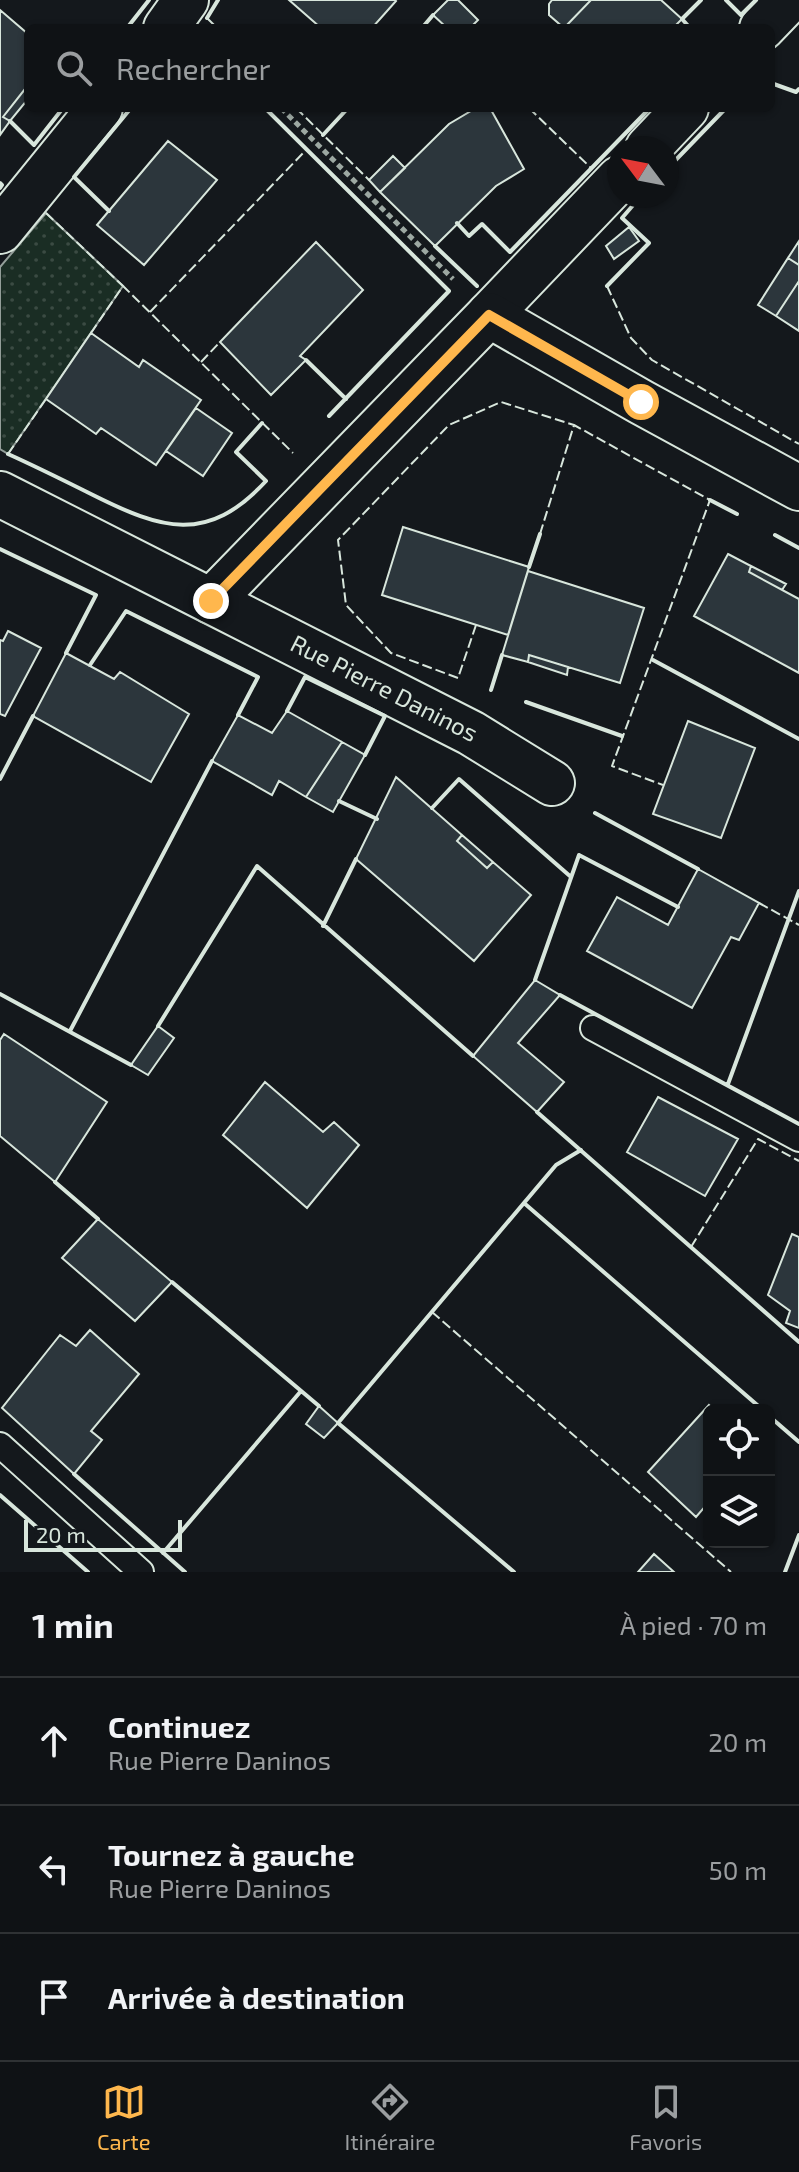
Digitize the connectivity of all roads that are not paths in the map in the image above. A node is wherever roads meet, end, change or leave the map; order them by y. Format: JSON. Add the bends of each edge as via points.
{"nodes":[{"id":1,"x":186,"y":0,"type":"edge"},
{"id":2,"x":789,"y":0,"type":"edge"},
{"id":3,"x":169,"y":24,"type":"edge"},
{"id":4,"x":766,"y":24,"type":"edge"},
{"id":5,"x":97,"y":112,"type":"edge"},
{"id":6,"x":682,"y":112,"type":"edge"},
{"id":7,"x":659,"y":136,"type":"edge"},
{"id":8,"x":607,"y":192,"type":"edge"},
{"id":9,"x":0,"y":231,"type":"edge"},
{"id":10,"x":489,"y":315,"type":"junction"},
{"id":11,"x":799,"y":488,"type":"edge"},
{"id":12,"x":0,"y":494,"type":"edge"},
{"id":13,"x":211,"y":601,"type":"junction"},
{"id":14,"x":552,"y":783,"type":"dead end"},
{"id":15,"x":593,"y":1028,"type":"dead end"},
{"id":16,"x":799,"y":1139,"type":"edge"},
{"id":17,"x":0,"y":1445,"type":"edge"},
{"id":18,"x":141,"y":1572,"type":"edge"}],
"edges":[{"from":1,"to":3,"type":"street"},
{"from":2,"to":4,"type":"street"},
{"from":5,"to":9,"type":"street"},
{"from":6,"to":7,"type":"street"},
{"from":8,"to":10,"type":"street"},
{"from":10,"to":11,"type":"street"},
{"from":10,"to":13,"type":"street"},
{"from":12,"to":13,"type":"street","name":"Rue Pierre Daninos"},
{"from":13,"to":14,"type":"street","name":"Rue Pierre Daninos","via":[[471,733]]},
{"from":15,"to":16,"type":"lane"},
{"from":17,"to":18,"type":"lane"}]}
